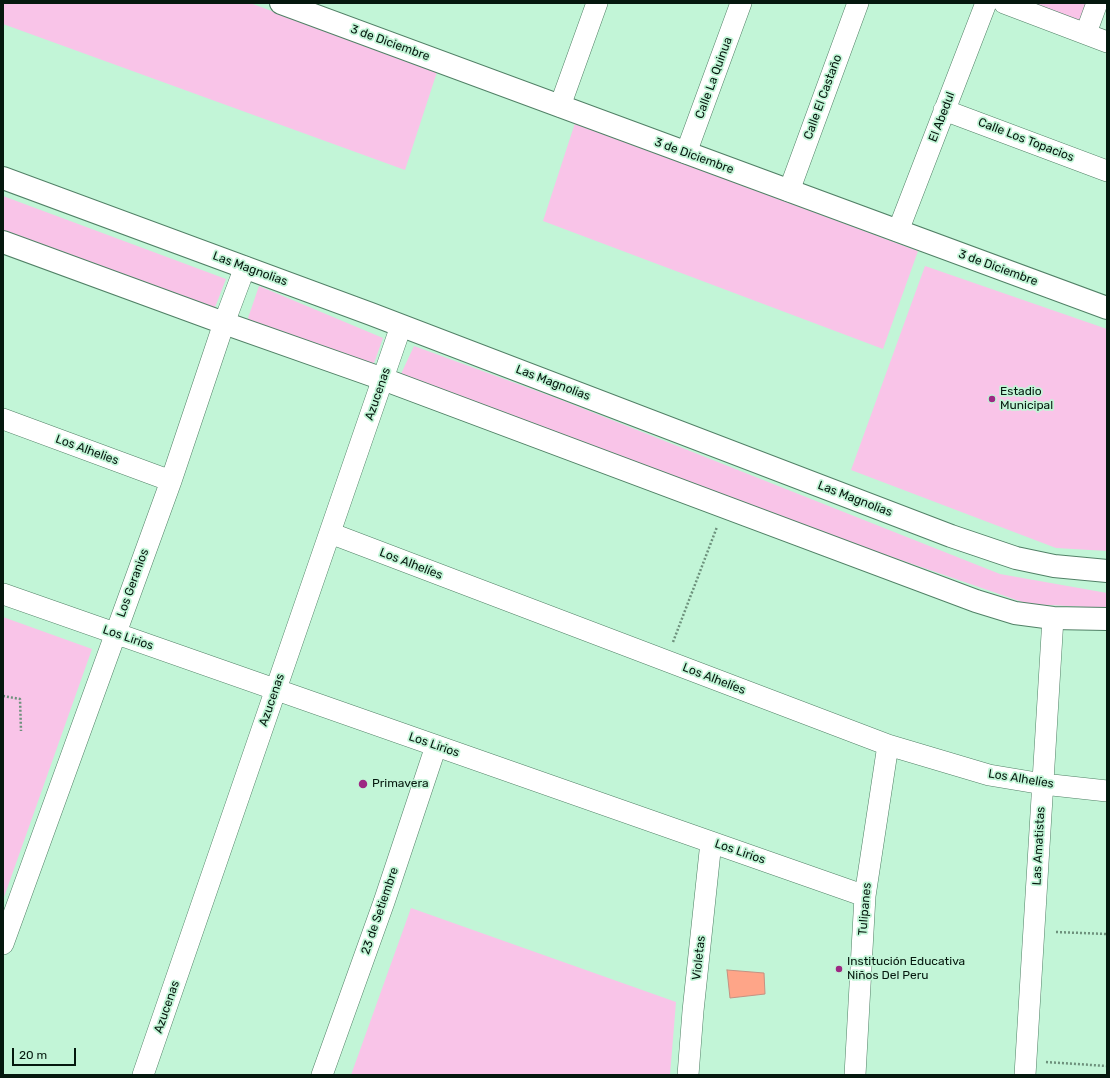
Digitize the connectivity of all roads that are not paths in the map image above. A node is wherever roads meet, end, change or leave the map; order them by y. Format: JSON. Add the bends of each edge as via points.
{"nodes":[{"id":1,"x":281,"y":3,"type":"edge"},
{"id":2,"x":597,"y":3,"type":"edge"},
{"id":3,"x":741,"y":3,"type":"edge"},
{"id":4,"x":858,"y":3,"type":"edge"},
{"id":5,"x":986,"y":3,"type":"edge"},
{"id":6,"x":1004,"y":3,"type":"edge"},
{"id":7,"x":1097,"y":3,"type":"edge"},
{"id":8,"x":1086,"y":33,"type":"junction"},
{"id":9,"x":1107,"y":42,"type":"edge"},
{"id":10,"x":560,"y":106,"type":"junction"},
{"id":11,"x":944,"y":110,"type":"junction"},
{"id":12,"x":686,"y":153,"type":"junction"},
{"id":13,"x":1107,"y":171,"type":"edge"},
{"id":14,"x":3,"y":178,"type":"edge"},
{"id":15,"x":788,"y":191,"type":"junction"},
{"id":16,"x":898,"y":231,"type":"junction"},
{"id":17,"x":3,"y":242,"type":"edge"},
{"id":18,"x":245,"y":267,"type":"junction"},
{"id":19,"x":1107,"y":308,"type":"edge"},
{"id":20,"x":224,"y":323,"type":"junction"},
{"id":21,"x":402,"y":326,"type":"junction"},
{"id":22,"x":383,"y":379,"type":"junction"},
{"id":23,"x":3,"y":419,"type":"edge"},
{"id":24,"x":171,"y":481,"type":"junction"},
{"id":25,"x":330,"y":533,"type":"junction"},
{"id":26,"x":1107,"y":571,"type":"edge"},
{"id":27,"x":3,"y":594,"type":"edge"},
{"id":28,"x":1053,"y":618,"type":"junction"},
{"id":29,"x":1107,"y":619,"type":"edge"},
{"id":30,"x":115,"y":634,"type":"junction"},
{"id":31,"x":276,"y":690,"type":"junction"},
{"id":32,"x":888,"y":745,"type":"junction"},
{"id":33,"x":436,"y":746,"type":"junction"},
{"id":34,"x":1043,"y":784,"type":"junction"},
{"id":35,"x":1107,"y":791,"type":"edge"},
{"id":36,"x":711,"y":842,"type":"junction"},
{"id":37,"x":865,"y":896,"type":"junction"},
{"id":38,"x":3,"y":944,"type":"edge"},
{"id":39,"x":1026,"y":1068,"type":"edge"},
{"id":40,"x":143,"y":1075,"type":"edge"},
{"id":41,"x":322,"y":1075,"type":"edge"},
{"id":42,"x":688,"y":1075,"type":"edge"},
{"id":43,"x":855,"y":1075,"type":"edge"}],
"edges":[{"from":1,"to":10,"type":"street","name":"3 de Diciembre"},
{"from":2,"to":10,"type":"street"},
{"from":3,"to":12,"type":"street","name":"Calle La Quinua"},
{"from":4,"to":15,"type":"street","name":"Calle El Castaño"},
{"from":5,"to":11,"type":"street","name":"El Abedul"},
{"from":6,"to":8,"type":"street"},
{"from":7,"to":8,"type":"street"},
{"from":8,"to":9,"type":"street"},
{"from":10,"to":12,"type":"street","name":"3 de Diciembre"},
{"from":11,"to":13,"type":"street","name":"Calle Los Topacios"},
{"from":11,"to":16,"type":"street","name":"El Abedul"},
{"from":12,"to":15,"type":"street","name":"3 de Diciembre"},
{"from":14,"to":18,"type":"street","name":"Las Magnolias"},
{"from":15,"to":16,"type":"street","name":"3 de Diciembre"},
{"from":16,"to":19,"type":"street","name":"3 de Diciembre"},
{"from":17,"to":20,"type":"street"},
{"from":18,"to":20,"type":"street","name":"Los Geranios"},
{"from":18,"to":21,"type":"street","name":"Las Magnolias"},
{"from":20,"to":22,"type":"street"},
{"from":20,"to":24,"type":"street","name":"Los Geranios"},
{"from":21,"to":22,"type":"street","name":"Azucenas"},
{"from":21,"to":26,"type":"street","name":"Las Magnolias","via":[[951,536],[1016,558],[1054,566]]},
{"from":22,"to":25,"type":"street","name":"Azucenas"},
{"from":22,"to":28,"type":"street","via":[[976,601],[1015,613]]},
{"from":23,"to":24,"type":"street","name":"Los Alhelies"},
{"from":24,"to":30,"type":"street","name":"Los Geranios"},
{"from":25,"to":31,"type":"street","name":"Azucenas"},
{"from":25,"to":32,"type":"street","name":"Los Alhelíes"},
{"from":27,"to":30,"type":"street","name":"Los Lirios"},
{"from":28,"to":29,"type":"street"},
{"from":28,"to":34,"type":"street","name":"Las Amatistas"},
{"from":30,"to":31,"type":"street","name":"Los Lirios"},
{"from":30,"to":38,"type":"street","name":"Los Geranios"},
{"from":31,"to":33,"type":"street","name":"Los Lirios"},
{"from":31,"to":40,"type":"street","name":"Azucenas"},
{"from":32,"to":34,"type":"street","name":"Los Alhelíes","via":[[989,775]]},
{"from":32,"to":37,"type":"street","name":"Tulipanes"},
{"from":33,"to":36,"type":"street","name":"Los Lirios"},
{"from":33,"to":41,"type":"street","name":"23 de Setiembre"},
{"from":34,"to":35,"type":"street","name":"Los Alhelíes"},
{"from":34,"to":39,"type":"street","name":"Las Amatistas"},
{"from":36,"to":37,"type":"street","name":"Los Lirios"},
{"from":36,"to":42,"type":"street","name":"Violetas"},
{"from":37,"to":43,"type":"street","name":"Tulipanes"}]}
